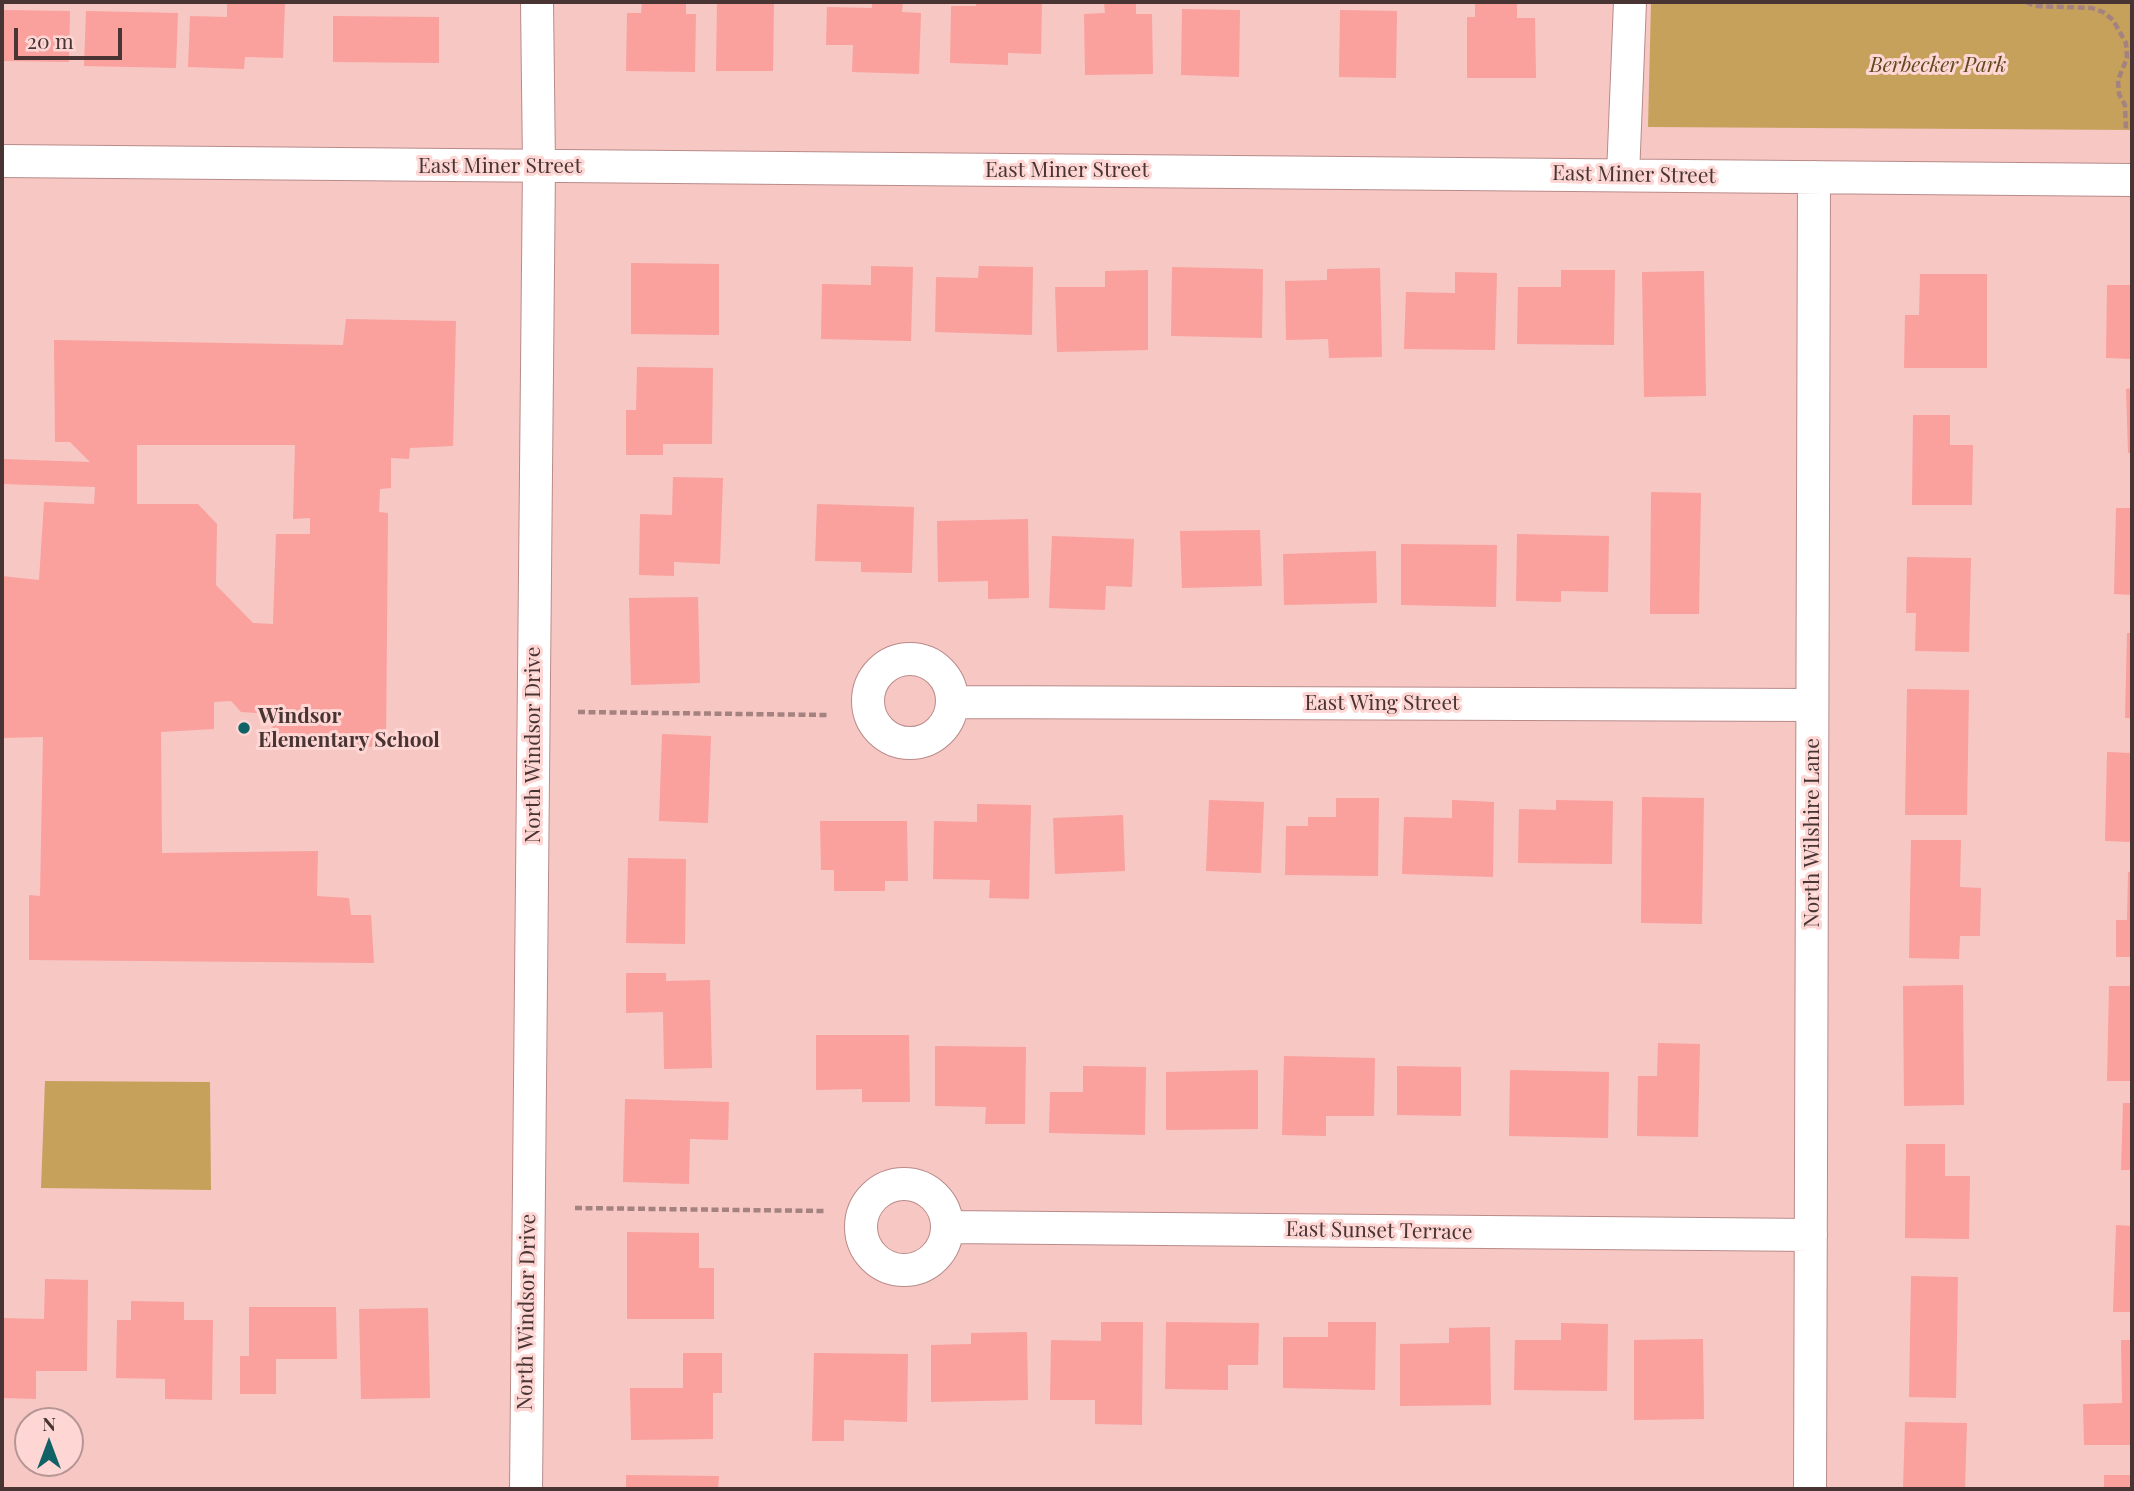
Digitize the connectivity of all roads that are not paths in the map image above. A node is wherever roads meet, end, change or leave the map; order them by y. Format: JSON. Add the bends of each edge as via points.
{"nodes":[{"id":1,"x":537,"y":2,"type":"edge"},
{"id":2,"x":1630,"y":2,"type":"edge"},
{"id":3,"x":2,"y":161,"type":"edge"},
{"id":4,"x":538,"y":166,"type":"junction"},
{"id":5,"x":1623,"y":175,"type":"junction"},
{"id":6,"x":1814,"y":177,"type":"junction"},
{"id":7,"x":2132,"y":180,"type":"edge"},
{"id":8,"x":953,"y":702,"type":"dead end"},
{"id":9,"x":1812,"y":705,"type":"junction"},
{"id":10,"x":947,"y":1227,"type":"dead end"},
{"id":11,"x":1811,"y":1235,"type":"junction"},
{"id":12,"x":526,"y":1489,"type":"edge"},
{"id":13,"x":1810,"y":1489,"type":"edge"}],
"edges":[{"from":1,"to":4,"type":"street","name":"North Windsor Drive"},
{"from":2,"to":5,"type":"street"},
{"from":3,"to":4,"type":"street","name":"East Miner Street"},
{"from":4,"to":5,"type":"street","name":"East Miner Street"},
{"from":4,"to":12,"type":"street","name":"North Windsor Drive"},
{"from":5,"to":6,"type":"street","name":"East Miner Street"},
{"from":6,"to":7,"type":"street","name":"East Miner Street"},
{"from":6,"to":9,"type":"street","name":"North Wilshire Lane"},
{"from":8,"to":9,"type":"street","name":"East Wing Street"},
{"from":9,"to":11,"type":"street","name":"North Wilshire Lane"},
{"from":10,"to":11,"type":"street","name":"East Sunset Terrace"},
{"from":11,"to":13,"type":"street","name":"North Wilshire Lane"}]}
